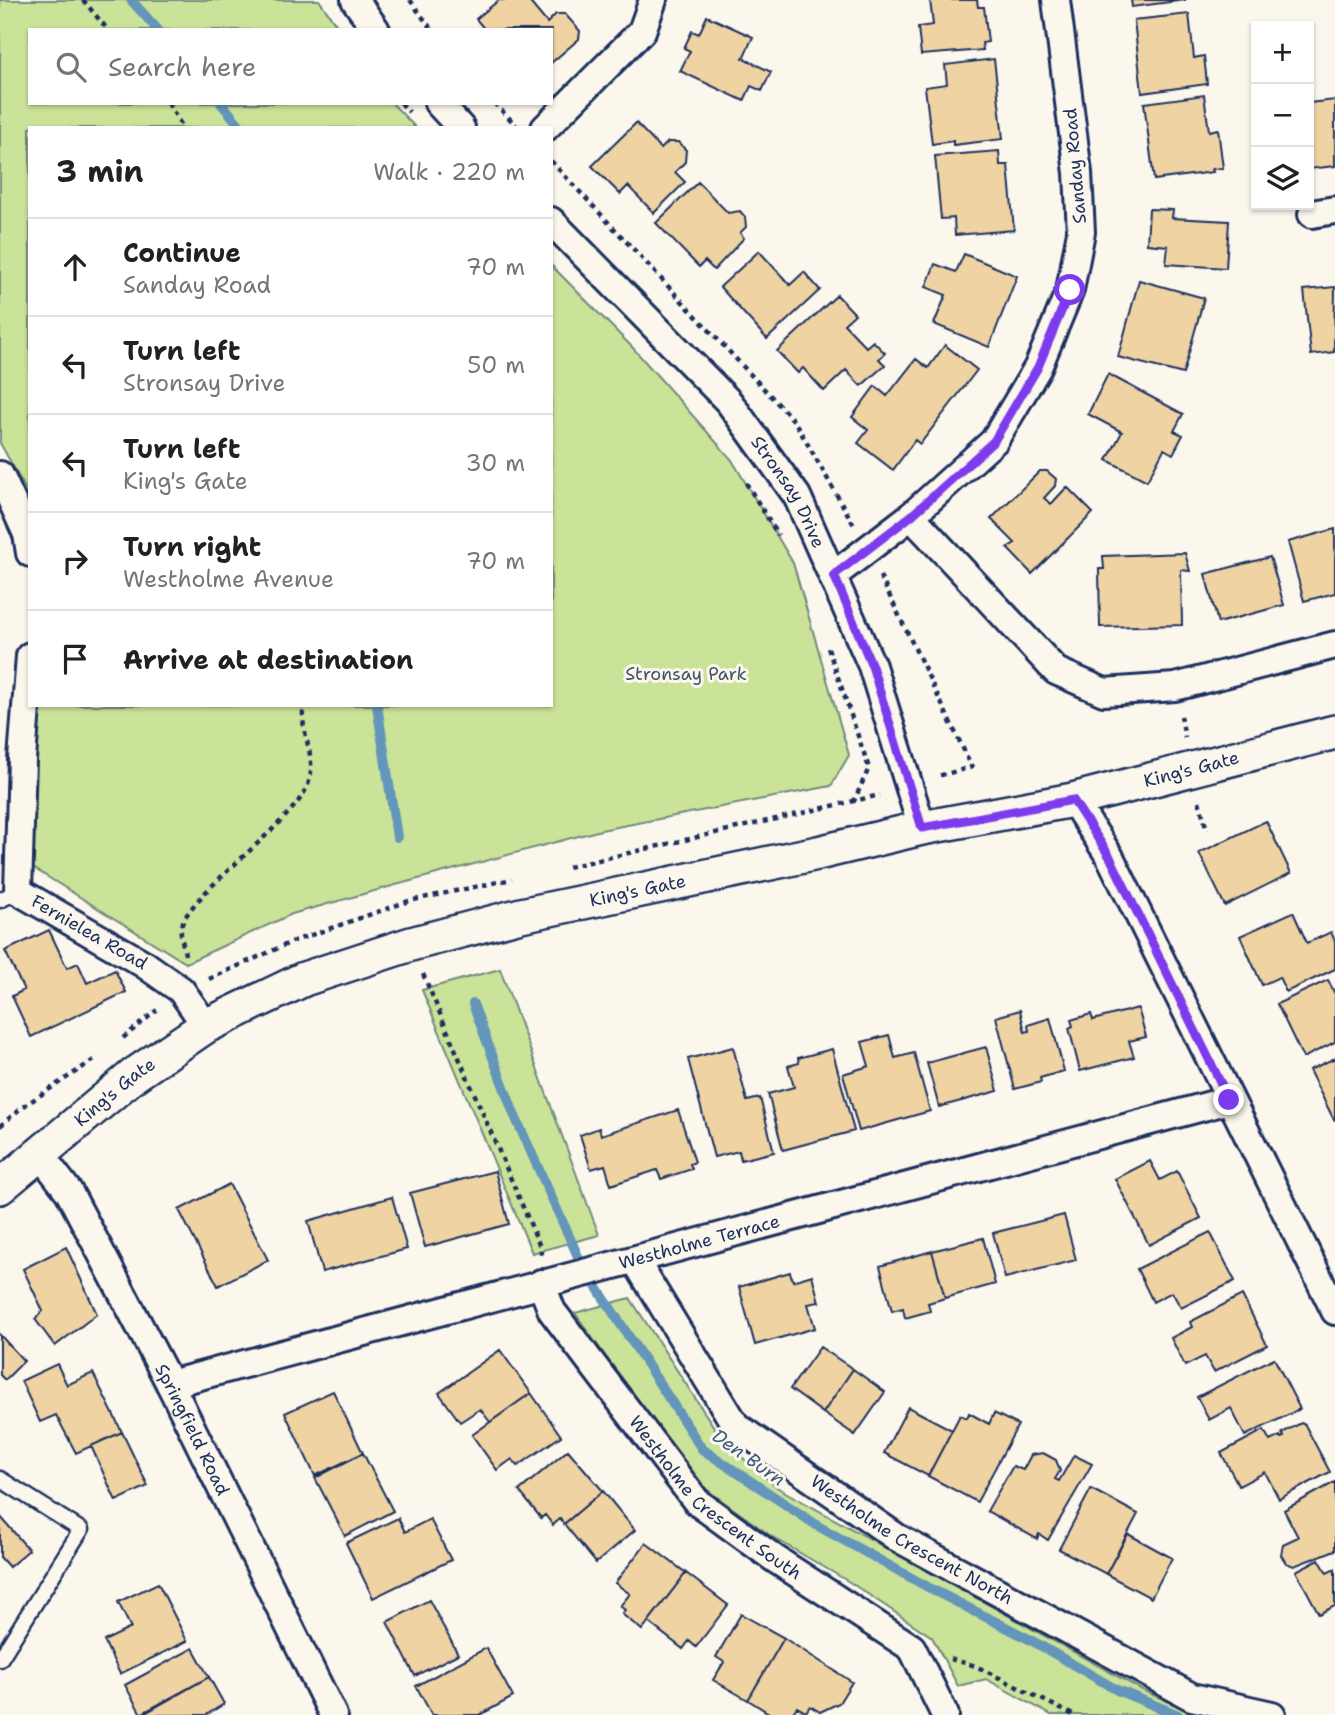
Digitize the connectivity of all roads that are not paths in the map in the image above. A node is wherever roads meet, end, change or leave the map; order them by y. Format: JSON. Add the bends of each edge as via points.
{"nodes":[{"id":1,"x":355,"y":0,"type":"edge"},
{"id":2,"x":653,"y":0,"type":"edge"},
{"id":3,"x":1056,"y":0,"type":"edge"},
{"id":4,"x":375,"y":28,"type":"edge"},
{"id":5,"x":440,"y":105,"type":"edge"},
{"id":6,"x":459,"y":126,"type":"edge"},
{"id":7,"x":547,"y":126,"type":"edge"},
{"id":8,"x":553,"y":223,"type":"edge"},
{"id":9,"x":0,"y":475,"type":"edge"},
{"id":10,"x":911,"y":516,"type":"junction"},
{"id":11,"x":28,"y":540,"type":"edge"},
{"id":12,"x":834,"y":575,"type":"junction"},
{"id":13,"x":1335,"y":645,"type":"edge"},
{"id":14,"x":28,"y":682,"type":"edge"},
{"id":15,"x":1335,"y":732,"type":"edge"},
{"id":16,"x":1073,"y":800,"type":"junction"},
{"id":17,"x":922,"y":828,"type":"junction"},
{"id":18,"x":9,"y":895,"type":"edge"},
{"id":19,"x":206,"y":1026,"type":"junction"},
{"id":20,"x":1229,"y":1100,"type":"junction"},
{"id":21,"x":39,"y":1153,"type":"junction"},
{"id":22,"x":0,"y":1187,"type":"edge"},
{"id":23,"x":628,"y":1261,"type":"junction"},
{"id":24,"x":548,"y":1282,"type":"junction"},
{"id":25,"x":1335,"y":1311,"type":"edge"},
{"id":26,"x":170,"y":1384,"type":"junction"},
{"id":27,"x":0,"y":1479,"type":"edge"},
{"id":28,"x":0,"y":1659,"type":"edge"},
{"id":29,"x":333,"y":1715,"type":"edge"},
{"id":30,"x":945,"y":1715,"type":"edge"},
{"id":31,"x":1272,"y":1715,"type":"edge"}],
"edges":[{"from":1,"to":4,"type":"street"},
{"from":2,"to":7,"type":"street","via":[[642,32]]},
{"from":3,"to":10,"type":"street","name":"Sanday Road","via":[[1081,232],[1070,290],[1038,367],[994,441]]},
{"from":5,"to":6,"type":"street"},
{"from":8,"to":12,"type":"street","name":"Stronsay Drive","via":[[729,402],[797,496]]},
{"from":9,"to":11,"type":"street"},
{"from":10,"to":12,"type":"street","name":"Sanday Road"},
{"from":10,"to":13,"type":"street","via":[[1055,671],[1104,692],[1175,687]]},
{"from":12,"to":17,"type":"street","name":"Stronsay Drive","via":[[872,666]]},
{"from":14,"to":18,"type":"street","name":"Fernielea Road"},
{"from":15,"to":16,"type":"street","name":"King's Gate"},
{"from":16,"to":17,"type":"street","name":"King's Gate"},
{"from":16,"to":20,"type":"street","via":[[1110,857]]},
{"from":17,"to":19,"type":"street","name":"King's Gate","via":[[520,915],[411,944],[304,978]]},
{"from":18,"to":19,"type":"street","name":"Fernielea Road","via":[[187,988]]},
{"from":19,"to":21,"type":"street","name":"King's Gate","via":[[134,1075]]},
{"from":20,"to":23,"type":"street","name":"Westholme Terrace"},
{"from":20,"to":25,"type":"street"},
{"from":21,"to":22,"type":"street","name":"King's Gate"},
{"from":21,"to":26,"type":"street","name":"Springfield Road","via":[[69,1192]]},
{"from":23,"to":24,"type":"street","name":"Westholme Terrace"},
{"from":23,"to":31,"type":"street","name":"Westholme Crescent North","via":[[736,1426],[896,1537],[1179,1690]]},
{"from":24,"to":26,"type":"street","name":"Westholme Terrace"},
{"from":24,"to":30,"type":"street","name":"Westholme Crescent South","via":[[552,1311],[697,1502],[912,1648]]},
{"from":26,"to":29,"type":"street","name":"Springfield Road"},
{"from":27,"to":28,"type":"lane","via":[[81,1530]]}]}
